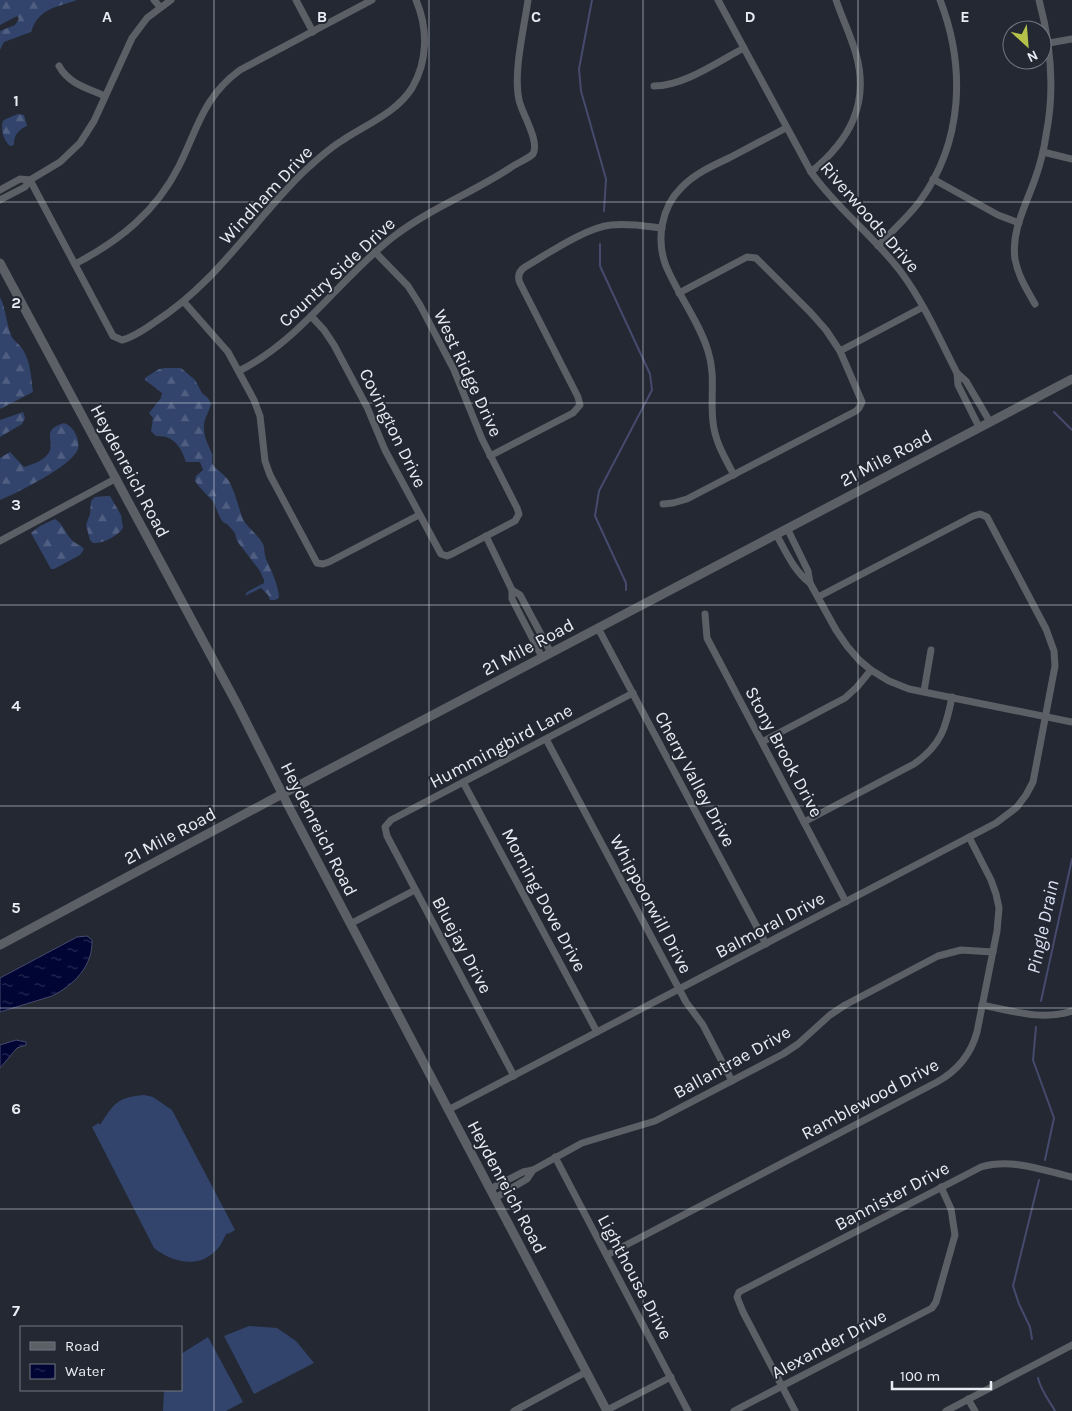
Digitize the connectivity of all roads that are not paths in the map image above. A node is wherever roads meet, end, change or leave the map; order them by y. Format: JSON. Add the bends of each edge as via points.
{"nodes":[{"id":1,"x":154,"y":0,"type":"edge"},
{"id":2,"x":171,"y":0,"type":"edge"},
{"id":3,"x":296,"y":0,"type":"edge"},
{"id":4,"x":372,"y":0,"type":"edge"},
{"id":5,"x":416,"y":0,"type":"edge"},
{"id":6,"x":528,"y":0,"type":"edge"},
{"id":7,"x":718,"y":0,"type":"edge"},
{"id":8,"x":836,"y":0,"type":"edge"},
{"id":9,"x":940,"y":0,"type":"edge"},
{"id":10,"x":1039,"y":0,"type":"edge"},
{"id":11,"x":160,"y":7,"type":"junction"},
{"id":12,"x":1044,"y":20,"type":"edge"},
{"id":13,"x":313,"y":32,"type":"junction"},
{"id":14,"x":1072,"y":40,"type":"edge"},
{"id":15,"x":1052,"y":43,"type":"edge"},
{"id":16,"x":744,"y":48,"type":"junction"},
{"id":17,"x":59,"y":66,"type":"dead end"},
{"id":18,"x":1051,"y":70,"type":"edge"},
{"id":19,"x":654,"y":86,"type":"dead end"},
{"id":20,"x":105,"y":96,"type":"junction"},
{"id":21,"x":786,"y":128,"type":"junction"},
{"id":22,"x":1043,"y":152,"type":"junction"},
{"id":23,"x":1072,"y":159,"type":"edge"},
{"id":24,"x":811,"y":172,"type":"junction"},
{"id":25,"x":933,"y":179,"type":"junction"},
{"id":26,"x":30,"y":180,"type":"junction"},
{"id":27,"x":0,"y":190,"type":"edge"},
{"id":28,"x":0,"y":200,"type":"edge"},
{"id":29,"x":1019,"y":223,"type":"junction"},
{"id":30,"x":662,"y":228,"type":"junction"},
{"id":31,"x":878,"y":246,"type":"junction"},
{"id":32,"x":375,"y":252,"type":"junction"},
{"id":33,"x":0,"y":263,"type":"edge"},
{"id":34,"x":75,"y":264,"type":"junction"},
{"id":35,"x":679,"y":293,"type":"junction"},
{"id":36,"x":184,"y":302,"type":"junction"},
{"id":37,"x":1035,"y":304,"type":"dead end"},
{"id":38,"x":923,"y":307,"type":"junction"},
{"id":39,"x":311,"y":316,"type":"junction"},
{"id":40,"x":840,"y":351,"type":"junction"},
{"id":41,"x":239,"y":371,"type":"junction"},
{"id":42,"x":957,"y":374,"type":"junction"},
{"id":43,"x":1072,"y":378,"type":"edge"},
{"id":44,"x":990,"y":422,"type":"junction"},
{"id":45,"x":979,"y":427,"type":"junction"},
{"id":46,"x":490,"y":456,"type":"junction"},
{"id":47,"x":734,"y":475,"type":"junction"},
{"id":48,"x":115,"y":479,"type":"junction"},
{"id":49,"x":663,"y":504,"type":"dead end"},
{"id":50,"x":419,"y":515,"type":"junction"},
{"id":51,"x":787,"y":528,"type":"junction"},
{"id":52,"x":776,"y":534,"type":"junction"},
{"id":53,"x":486,"y":536,"type":"junction"},
{"id":54,"x":0,"y":541,"type":"edge"},
{"id":55,"x":810,"y":583,"type":"junction"},
{"id":56,"x":818,"y":597,"type":"junction"},
{"id":57,"x":705,"y":614,"type":"dead end"},
{"id":58,"x":598,"y":628,"type":"junction"},
{"id":59,"x":932,"y":650,"type":"dead end"},
{"id":60,"x":546,"y":655,"type":"junction"},
{"id":61,"x":871,"y":670,"type":"junction"},
{"id":62,"x":924,"y":692,"type":"junction"},
{"id":63,"x":633,"y":693,"type":"junction"},
{"id":64,"x":952,"y":697,"type":"junction"},
{"id":65,"x":1046,"y":715,"type":"junction"},
{"id":66,"x":1072,"y":722,"type":"edge"},
{"id":67,"x":546,"y":739,"type":"junction"},
{"id":68,"x":762,"y":742,"type":"junction"},
{"id":69,"x":464,"y":782,"type":"junction"},
{"id":70,"x":282,"y":794,"type":"junction"},
{"id":71,"x":804,"y":822,"type":"junction"},
{"id":72,"x":385,"y":827,"type":"joint"},
{"id":73,"x":969,"y":837,"type":"junction"},
{"id":74,"x":415,"y":890,"type":"junction"},
{"id":75,"x":846,"y":902,"type":"junction"},
{"id":76,"x":350,"y":924,"type":"junction"},
{"id":77,"x":766,"y":944,"type":"junction"},
{"id":78,"x":0,"y":945,"type":"edge"},
{"id":79,"x":993,"y":952,"type":"junction"},
{"id":80,"x":680,"y":989,"type":"junction"},
{"id":81,"x":982,"y":1005,"type":"junction"},
{"id":82,"x":1072,"y":1011,"type":"edge"},
{"id":83,"x":597,"y":1032,"type":"junction"},
{"id":84,"x":514,"y":1076,"type":"junction"},
{"id":85,"x":732,"y":1081,"type":"junction"},
{"id":86,"x":448,"y":1110,"type":"junction"},
{"id":87,"x":555,"y":1157,"type":"junction"},
{"id":88,"x":533,"y":1170,"type":"junction"},
{"id":89,"x":1072,"y":1177,"type":"edge"},
{"id":90,"x":941,"y":1187,"type":"junction"},
{"id":91,"x":490,"y":1189,"type":"junction"},
{"id":92,"x":494,"y":1198,"type":"junction"},
{"id":93,"x":607,"y":1255,"type":"junction"},
{"id":94,"x":1072,"y":1345,"type":"edge"},
{"id":95,"x":586,"y":1372,"type":"junction"},
{"id":96,"x":671,"y":1377,"type":"junction"},
{"id":97,"x":782,"y":1386,"type":"junction"},
{"id":98,"x":968,"y":1399,"type":"junction"},
{"id":99,"x":524,"y":1409,"type":"edge"},
{"id":100,"x":514,"y":1411,"type":"edge"},
{"id":101,"x":607,"y":1411,"type":"edge"},
{"id":102,"x":688,"y":1411,"type":"edge"},
{"id":103,"x":734,"y":1411,"type":"edge"},
{"id":104,"x":795,"y":1411,"type":"edge"},
{"id":105,"x":946,"y":1411,"type":"edge"},
{"id":106,"x":975,"y":1411,"type":"edge"}],
"edges":[{"from":1,"to":11,"type":"street"},
{"from":2,"to":11,"type":"street"},
{"from":3,"to":13,"type":"street"},
{"from":4,"to":13,"type":"street"},
{"from":5,"to":36,"type":"street","name":"Windham Drive","via":[[422,16],[425,46],[422,63],[410,90],[390,111],[340,142],[303,172],[212,276]]},
{"from":6,"to":32,"type":"street","name":"Country Side Drive","via":[[517,89],[535,151],[491,180],[413,223]]},
{"from":7,"to":16,"type":"street","name":"Riverwoods Drive"},
{"from":8,"to":24,"type":"street","via":[[856,55],[860,91],[845,137],[834,152]]},
{"from":9,"to":25,"type":"street","via":[[954,50],[957,91],[947,148]]},
{"from":10,"to":12,"type":"street"},
{"from":11,"to":20,"type":"street","via":[[141,24],[132,38]]},
{"from":13,"to":34,"type":"street","via":[[240,70],[226,81],[205,108],[179,166],[157,201],[121,236]]},
{"from":14,"to":15,"type":"street"},
{"from":16,"to":19,"type":"street","via":[[678,82]]},
{"from":16,"to":21,"type":"street","name":"Riverwoods Drive"},
{"from":17,"to":20,"type":"street","via":[[70,80]]},
{"from":18,"to":22,"type":"street"},
{"from":20,"to":26,"type":"street","via":[[94,121],[75,149]]},
{"from":21,"to":24,"type":"street","name":"Riverwoods Drive"},
{"from":21,"to":30,"type":"street","via":[[705,170],[685,184],[670,202]]},
{"from":22,"to":23,"type":"street"},
{"from":22,"to":29,"type":"street"},
{"from":24,"to":31,"type":"street","name":"Riverwoods Drive","via":[[830,197]]},
{"from":25,"to":29,"type":"street","via":[[992,212]]},
{"from":25,"to":31,"type":"street","via":[[913,209]]},
{"from":26,"to":27,"type":"street","via":[[20,179]]},
{"from":26,"to":28,"type":"street","via":[[25,187]]},
{"from":26,"to":34,"type":"street"},
{"from":29,"to":37,"type":"street","via":[[1014,245],[1016,261],[1022,281]]},
{"from":30,"to":35,"type":"street","via":[[663,257]]},
{"from":30,"to":46,"type":"street","via":[[622,224],[596,228],[525,267],[519,274],[520,283],[580,405],[573,412]]},
{"from":31,"to":38,"type":"street","name":"Riverwoods Drive"},
{"from":32,"to":39,"type":"street","name":"Country Side Drive"},
{"from":32,"to":46,"type":"street","name":"West Ridge Drive","via":[[408,286],[420,305],[454,370]]},
{"from":33,"to":48,"type":"street","name":"Heydenreich Road"},
{"from":34,"to":36,"type":"street","name":"Windham Drive","via":[[113,336],[118,339],[136,334]]},
{"from":35,"to":40,"type":"street","via":[[747,257],[753,257],[811,313]]},
{"from":35,"to":47,"type":"street","via":[[710,356],[714,382],[714,429]]},
{"from":36,"to":41,"type":"street","via":[[223,345]]},
{"from":38,"to":40,"type":"street"},
{"from":38,"to":42,"type":"street","name":"Riverwoods Drive"},
{"from":39,"to":41,"type":"street","name":"Country Side Drive","via":[[274,350]]},
{"from":39,"to":50,"type":"street","name":"Covington Drive","via":[[334,345]]},
{"from":40,"to":47,"type":"street","via":[[860,394],[861,405],[856,411]]},
{"from":41,"to":50,"type":"street","via":[[260,416],[265,461],[270,475],[320,564]]},
{"from":42,"to":44,"type":"street","name":"Riverwoods Drive","via":[[966,381]]},
{"from":42,"to":45,"type":"street","name":"Riverwoods Drive","via":[[960,391]]},
{"from":43,"to":44,"type":"street","name":"21 Mile Road"},
{"from":44,"to":45,"type":"street","name":"21 Mile Road"},
{"from":45,"to":51,"type":"street","name":"21 Mile Road"},
{"from":46,"to":53,"type":"street","name":"West Ridge Drive","via":[[518,516],[513,523]]},
{"from":47,"to":49,"type":"street","via":[[687,500]]},
{"from":48,"to":54,"type":"street"},
{"from":48,"to":70,"type":"street","name":"Heydenreich Road"},
{"from":50,"to":53,"type":"street","name":"Covington Drive","via":[[444,556]]},
{"from":51,"to":52,"type":"street","name":"21 Mile Road"},
{"from":51,"to":55,"type":"street","via":[[808,571]]},
{"from":52,"to":55,"type":"street","via":[[791,562]]},
{"from":52,"to":58,"type":"street","name":"21 Mile Road"},
{"from":53,"to":60,"type":"street","via":[[512,590],[520,595]]},
{"from":55,"to":56,"type":"street"},
{"from":56,"to":61,"type":"street","via":[[841,638]]},
{"from":56,"to":65,"type":"street","name":"Balmoral Drive","via":[[982,514],[1052,644],[1054,674]]},
{"from":57,"to":68,"type":"street","name":"Stony Brook Drive","via":[[707,638]]},
{"from":58,"to":60,"type":"street","name":"21 Mile Road"},
{"from":58,"to":63,"type":"street","name":"Cherry Valley Drive"},
{"from":59,"to":62,"type":"street"},
{"from":60,"to":70,"type":"street","name":"21 Mile Road"},
{"from":61,"to":62,"type":"street","via":[[899,685]]},
{"from":61,"to":68,"type":"street","via":[[845,698]]},
{"from":62,"to":64,"type":"street"},
{"from":63,"to":67,"type":"street","name":"Hummingbird Lane"},
{"from":63,"to":77,"type":"street","name":"Cherry Valley Drive"},
{"from":64,"to":65,"type":"street"},
{"from":64,"to":71,"type":"street","via":[[942,734],[927,754]]},
{"from":65,"to":66,"type":"street"},
{"from":65,"to":73,"type":"street","name":"Balmoral Drive","via":[[1035,774],[1026,795],[1010,813]]},
{"from":67,"to":69,"type":"street","name":"Hummingbird Lane"},
{"from":67,"to":80,"type":"street","name":"Whippoorwill Drive"},
{"from":68,"to":71,"type":"street","name":"Stony Brook Drive"},
{"from":69,"to":72,"type":"street","name":"Hummingbird Lane","via":[[391,820]]},
{"from":69,"to":83,"type":"street","name":"Morning Dove Drive"},
{"from":70,"to":76,"type":"street","name":"Heydenreich Road"},
{"from":70,"to":78,"type":"street","name":"21 Mile Road"},
{"from":71,"to":75,"type":"street","name":"Stony Brook Drive"},
{"from":72,"to":74,"type":"street","name":"Bluejay Drive","via":[[386,836]]},
{"from":73,"to":75,"type":"street","name":"Balmoral Drive"},
{"from":73,"to":79,"type":"street","name":"Ramblewood Drive","via":[[998,901]]},
{"from":74,"to":76,"type":"street"},
{"from":74,"to":84,"type":"street","name":"Bluejay Drive"},
{"from":75,"to":77,"type":"street","name":"Balmoral Drive"},
{"from":76,"to":86,"type":"street","name":"Heydenreich Road"},
{"from":77,"to":80,"type":"street","name":"Balmoral Drive"},
{"from":79,"to":81,"type":"street","name":"Ramblewood Drive"},
{"from":79,"to":85,"type":"street","name":"Ballantrae Drive","via":[[961,950],[938,956],[845,1005],[791,1050]]},
{"from":80,"to":83,"type":"street","name":"Balmoral Drive"},
{"from":80,"to":85,"type":"street","name":"Whippoorwill Drive"},
{"from":81,"to":82,"type":"street","via":[[1042,1016]]},
{"from":81,"to":93,"type":"street","name":"Ramblewood Drive","via":[[971,1048],[956,1068],[943,1078]]},
{"from":83,"to":84,"type":"street","name":"Balmoral Drive"},
{"from":84,"to":86,"type":"street","name":"Balmoral Drive"},
{"from":85,"to":87,"type":"street","name":"Ballantrae Drive","via":[[655,1121],[582,1143]]},
{"from":86,"to":91,"type":"street","name":"Heydenreich Road"},
{"from":87,"to":88,"type":"street","name":"Ballantrae Drive"},
{"from":87,"to":93,"type":"street","name":"Lighthouse Drive"},
{"from":88,"to":91,"type":"street","name":"Ballantrae Drive"},
{"from":88,"to":92,"type":"street","name":"Ballantrae Drive","via":[[528,1179]]},
{"from":89,"to":90,"type":"street","name":"Bannister Drive","via":[[1003,1163],[974,1170]]},
{"from":90,"to":97,"type":"street","name":"Alexander Drive","via":[[951,1209],[955,1235],[932,1308]]},
{"from":90,"to":97,"type":"street","name":"Bannister Drive","via":[[739,1292],[737,1297]]},
{"from":91,"to":92,"type":"street","name":"Heydenreich Road"},
{"from":92,"to":95,"type":"street","name":"Heydenreich Road"},
{"from":93,"to":96,"type":"street","name":"Lighthouse Drive"},
{"from":94,"to":98,"type":"street"},
{"from":95,"to":99,"type":"street"},
{"from":95,"to":101,"type":"street","name":"Heydenreich Road"},
{"from":96,"to":101,"type":"street"},
{"from":96,"to":102,"type":"street","name":"Lighthouse Drive"},
{"from":97,"to":103,"type":"street","name":"Alexander Drive"},
{"from":97,"to":104,"type":"street"},
{"from":98,"to":105,"type":"street"},
{"from":98,"to":106,"type":"street"},
{"from":99,"to":100,"type":"street"}]}
